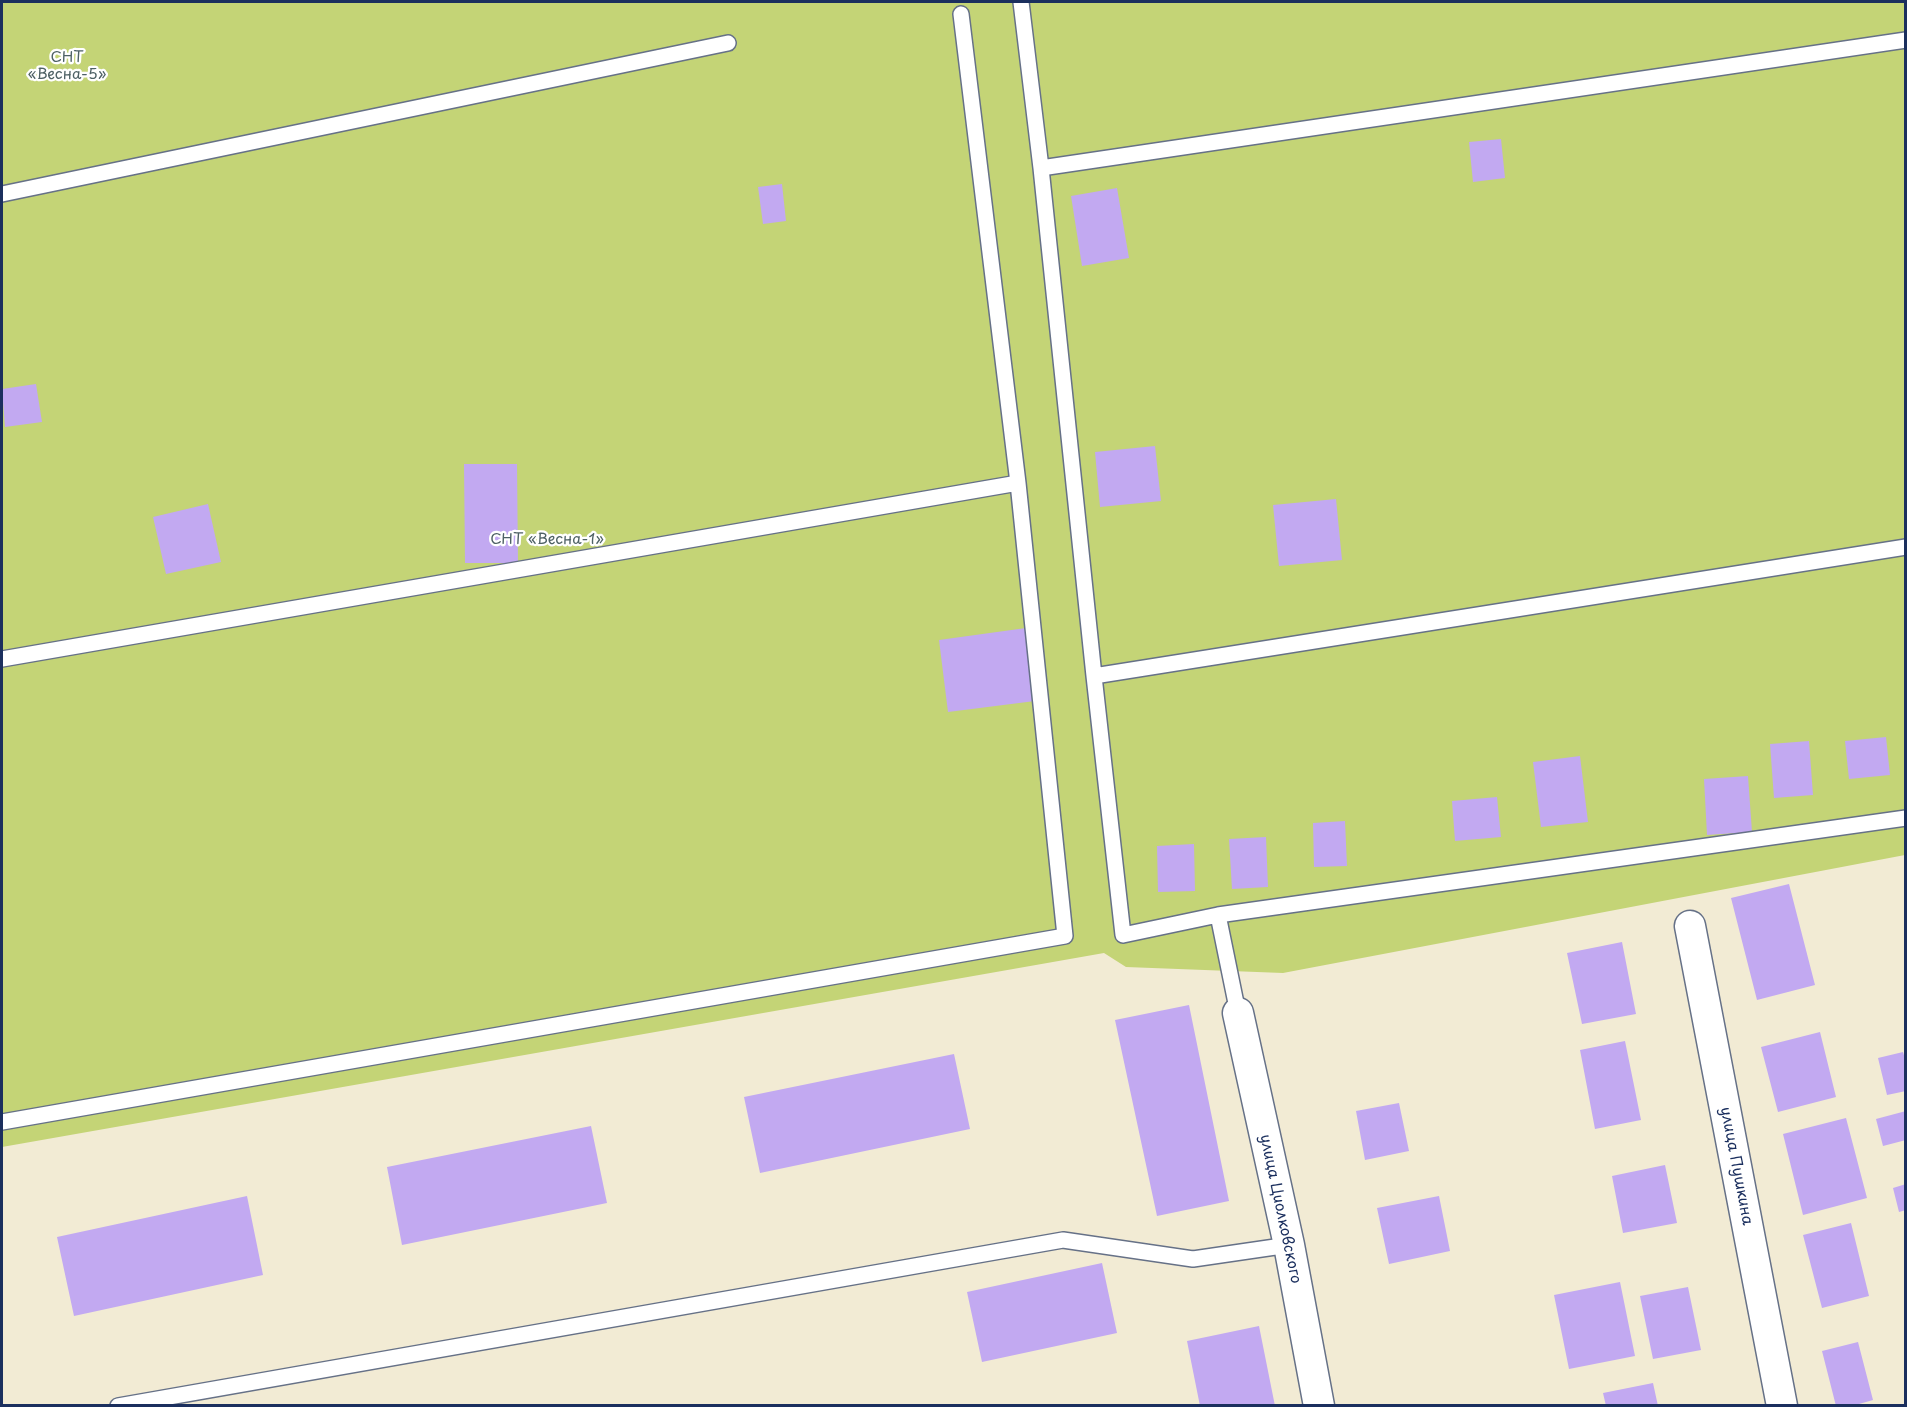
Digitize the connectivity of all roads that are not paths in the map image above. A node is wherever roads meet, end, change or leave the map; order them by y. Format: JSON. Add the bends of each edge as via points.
{"nodes":[{"id":1,"x":1022,"y":2,"type":"edge"},
{"id":2,"x":961,"y":14,"type":"dead end"},
{"id":3,"x":1905,"y":40,"type":"edge"},
{"id":4,"x":728,"y":43,"type":"dead end"},
{"id":5,"x":1041,"y":168,"type":"junction"},
{"id":6,"x":2,"y":194,"type":"edge"},
{"id":7,"x":1018,"y":483,"type":"junction"},
{"id":8,"x":1905,"y":547,"type":"edge"},
{"id":9,"x":2,"y":659,"type":"edge"},
{"id":10,"x":1094,"y":676,"type":"junction"},
{"id":11,"x":1905,"y":818,"type":"edge"},
{"id":12,"x":1218,"y":915,"type":"junction"},
{"id":13,"x":1690,"y":926,"type":"dead end"},
{"id":14,"x":1238,"y":1013,"type":"joint"},
{"id":15,"x":2,"y":1122,"type":"edge"},
{"id":16,"x":1289,"y":1245,"type":"junction"},
{"id":17,"x":118,"y":1406,"type":"edge"},
{"id":18,"x":1319,"y":1406,"type":"edge"},
{"id":19,"x":1782,"y":1406,"type":"edge"}],
"edges":[{"from":1,"to":5,"type":"lane"},
{"from":2,"to":7,"type":"lane"},
{"from":3,"to":5,"type":"lane"},
{"from":4,"to":6,"type":"lane"},
{"from":5,"to":10,"type":"lane"},
{"from":7,"to":9,"type":"lane"},
{"from":7,"to":15,"type":"lane","via":[[1065,936]]},
{"from":8,"to":10,"type":"lane"},
{"from":10,"to":12,"type":"lane","via":[[1123,935]]},
{"from":11,"to":12,"type":"lane"},
{"from":12,"to":14,"type":"lane"},
{"from":13,"to":19,"type":"street","name":"улица Пушкина"},
{"from":14,"to":16,"type":"street","name":"улица Циолковского"},
{"from":16,"to":17,"type":"lane","via":[[1193,1259],[1063,1240]]},
{"from":16,"to":18,"type":"street","name":"улица Циолковского"}]}
